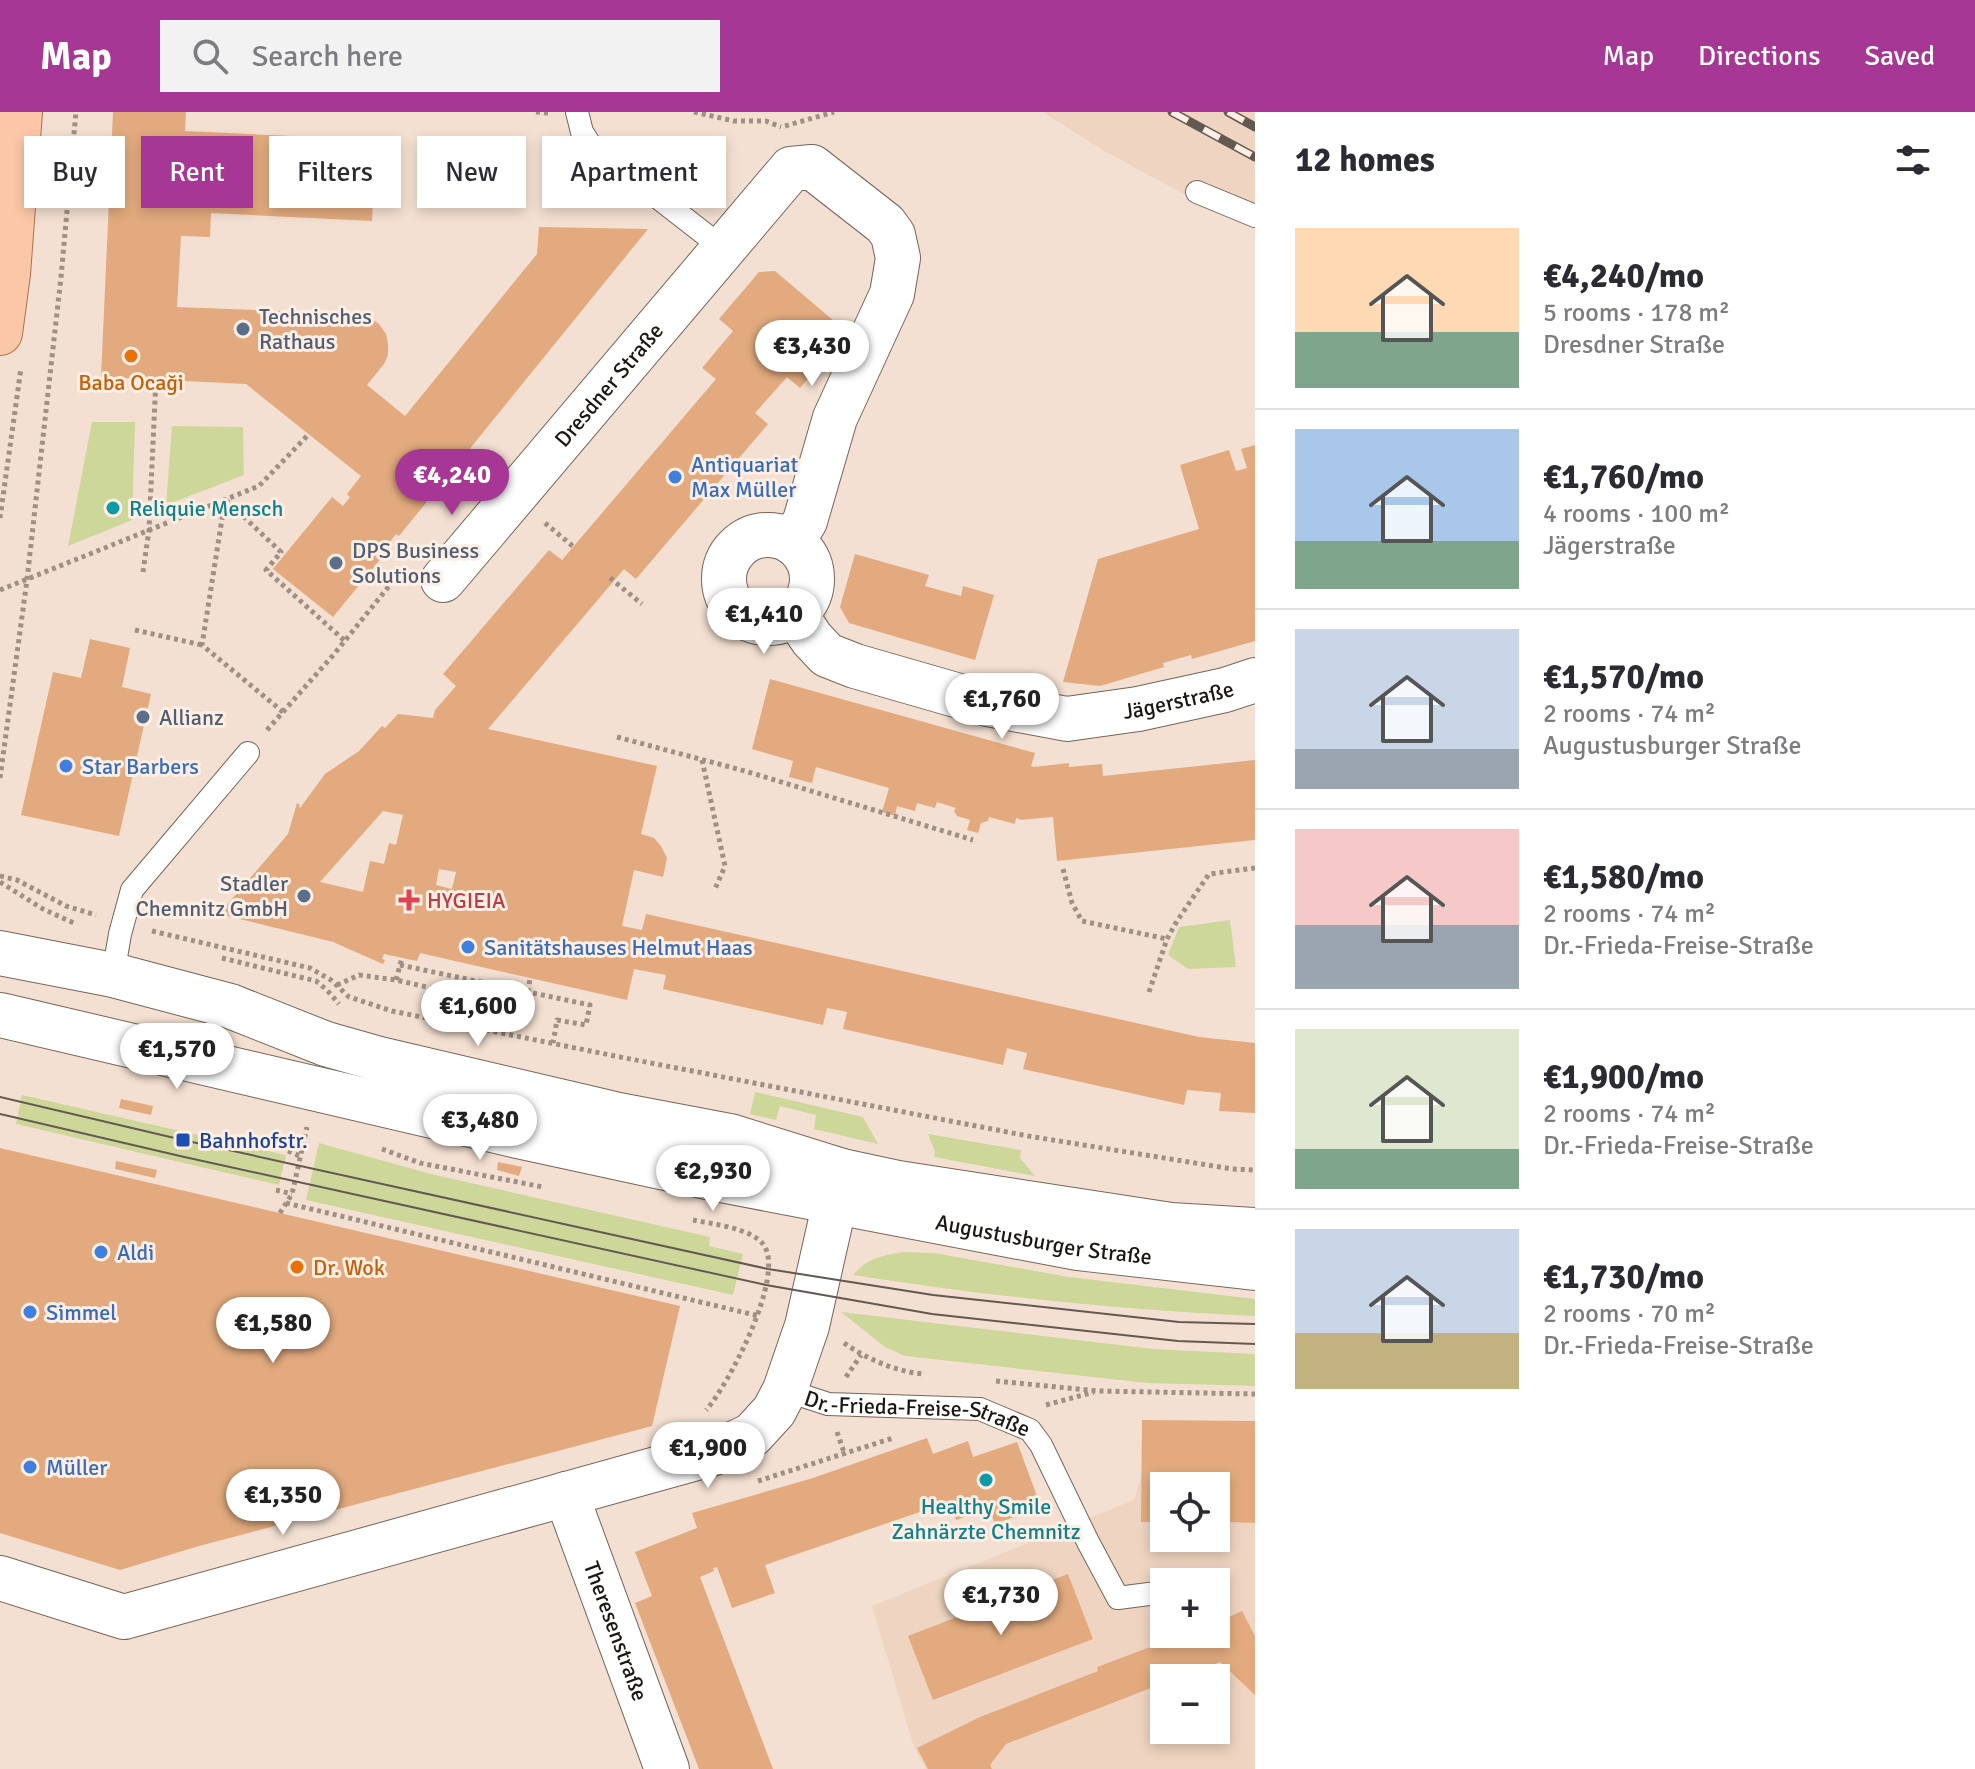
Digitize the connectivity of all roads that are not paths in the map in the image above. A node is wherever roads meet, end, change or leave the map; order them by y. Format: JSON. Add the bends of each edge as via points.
{"nodes":[{"id":1,"x":20,"y":112,"type":"edge"},
{"id":2,"x":577,"y":112,"type":"edge"},
{"id":3,"x":1197,"y":192,"type":"dead end"},
{"id":4,"x":1255,"y":216,"type":"edge"},
{"id":5,"x":724,"y":249,"type":"junction"},
{"id":6,"x":11,"y":350,"type":"edge"},
{"id":7,"x":792,"y":542,"type":"junction"},
{"id":8,"x":443,"y":580,"type":"dead end"},
{"id":9,"x":795,"y":614,"type":"junction"},
{"id":10,"x":1255,"y":680,"type":"edge"},
{"id":11,"x":248,"y":753,"type":"road end"},
{"id":12,"x":0,"y":953,"type":"edge"},
{"id":13,"x":117,"y":955,"type":"junction"},
{"id":14,"x":0,"y":1015,"type":"edge"},
{"id":15,"x":838,"y":1187,"type":"junction"},
{"id":16,"x":1255,"y":1230,"type":"edge"},
{"id":17,"x":1255,"y":1268,"type":"edge"},
{"id":18,"x":785,"y":1390,"type":"junction"},
{"id":19,"x":566,"y":1494,"type":"junction"},
{"id":20,"x":0,"y":1578,"type":"edge"},
{"id":21,"x":1150,"y":1594,"type":"edge"},
{"id":22,"x":661,"y":1767,"type":"edge"}],
"edges":[{"from":1,"to":6,"type":"main road","via":[[8,274]]},
{"from":2,"to":5,"type":"lane","via":[[596,154]]},
{"from":3,"to":4,"type":"lane"},
{"from":5,"to":7,"type":"street","name":"Dresdner Straße","via":[[791,169],[812,167],[893,235],[898,258],[892,294],[835,418],[805,521]]},
{"from":5,"to":8,"type":"street","name":"Dresdner Straße"},
{"from":7,"to":9,"type":"street","via":[[806,556],[812,581]]},
{"from":7,"to":9,"type":"street","via":[[771,535],[744,542],[733,552],[724,578],[733,605],[756,621],[770,623]]},
{"from":9,"to":10,"type":"street","name":"Jägerstraße","via":[[827,655],[855,666],[987,704],[1067,719],[1138,709]]},
{"from":11,"to":13,"type":"lane","via":[[132,890]]},
{"from":12,"to":13,"type":"street","name":"Augustusburger Straße"},
{"from":13,"to":15,"type":"street","name":"Augustusburger Straße","via":[[326,1044],[614,1114],[730,1136]]},
{"from":14,"to":15,"type":"street","name":"Augustusburger Straße","via":[[721,1180]]},
{"from":15,"to":16,"type":"street","name":"Augustusburger Straße","via":[[898,1183],[1171,1225]]},
{"from":15,"to":17,"type":"street","name":"Augustusburger Straße","via":[[1077,1248]]},
{"from":15,"to":18,"type":"street","via":[[807,1326]]},
{"from":18,"to":19,"type":"street","name":"Dr.-Frieda-Freise-Straße","via":[[752,1435],[714,1453]]},
{"from":18,"to":21,"type":"lane","name":"Dr.-Frieda-Freise-Straße","via":[[828,1404],[980,1409],[1030,1430],[1118,1598]]},
{"from":19,"to":20,"type":"street","name":"Dr.-Frieda-Freise-Straße","via":[[124,1617]]},
{"from":19,"to":22,"type":"street","name":"Theresenstraße"}]}
